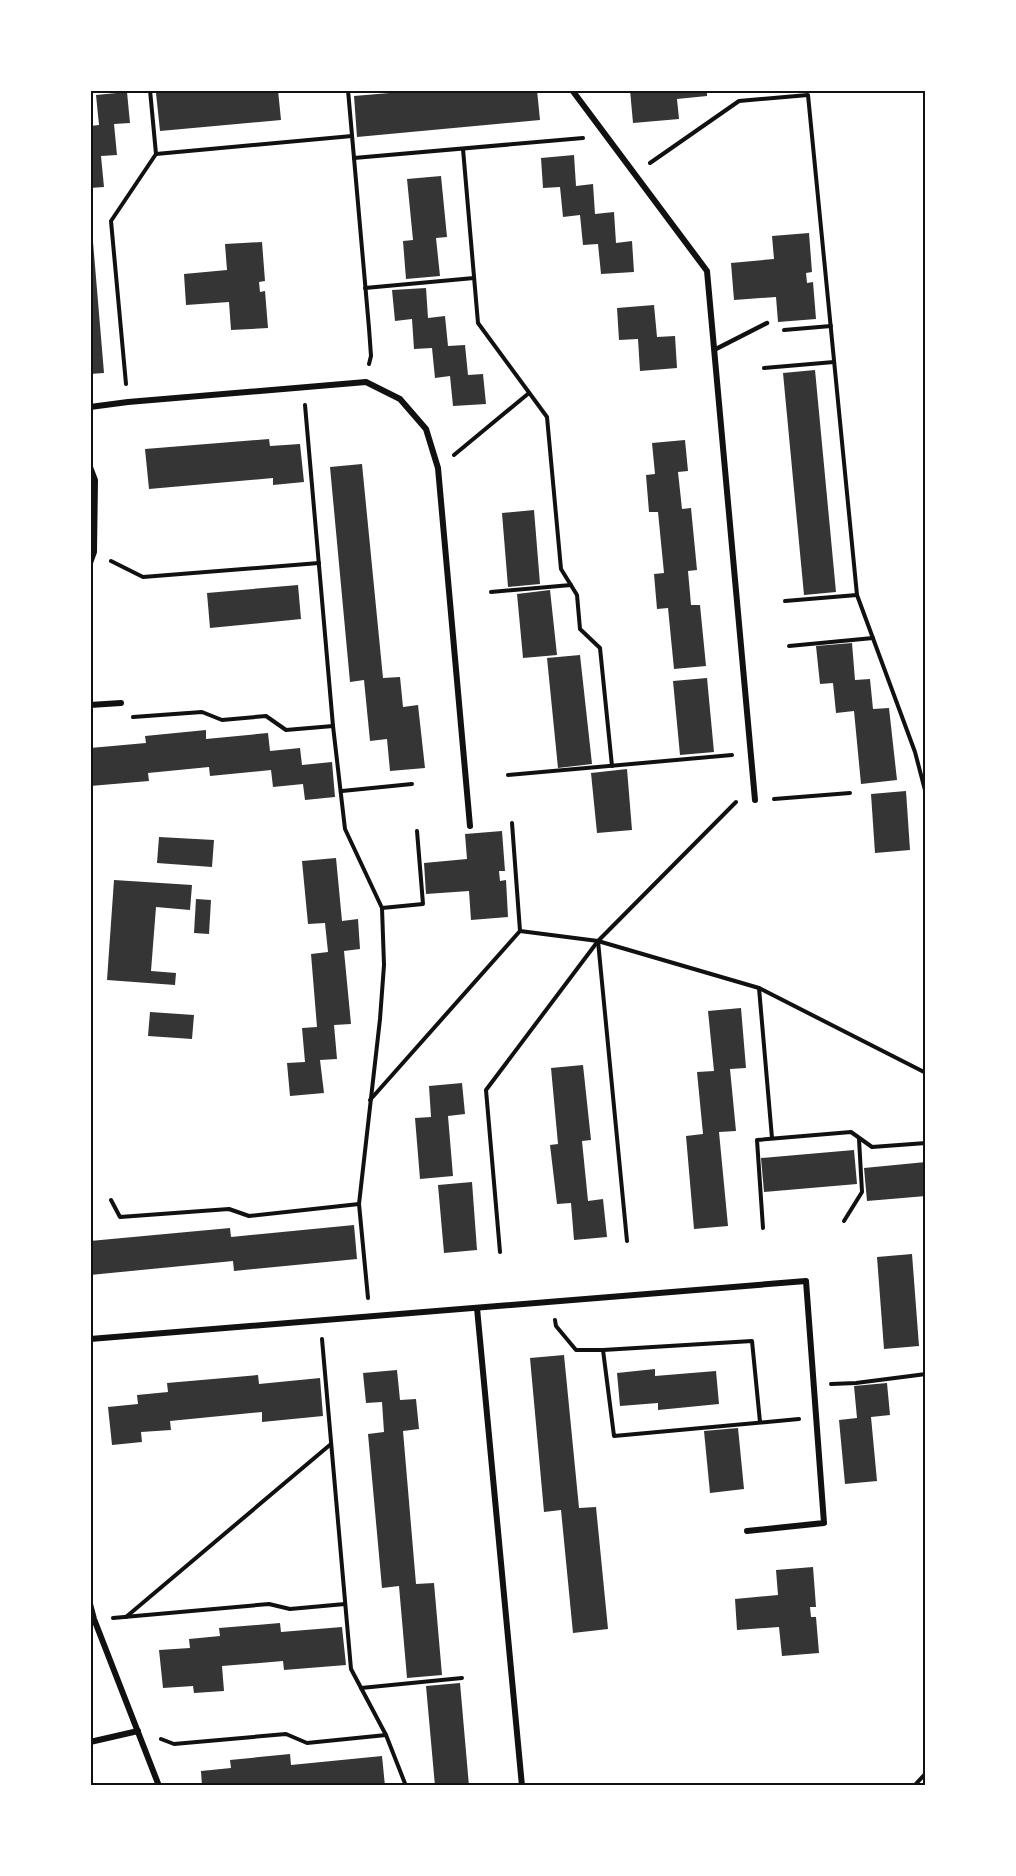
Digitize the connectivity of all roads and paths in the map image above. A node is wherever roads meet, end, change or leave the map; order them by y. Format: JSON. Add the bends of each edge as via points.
{"nodes":[{"id":1,"x":150,"y":90,"type":"edge"},
{"id":2,"x":348,"y":90,"type":"edge"},
{"id":3,"x":572,"y":90,"type":"edge"},
{"id":4,"x":352,"y":136,"type":"junction"},
{"id":5,"x":606,"y":136,"type":"junction"},
{"id":6,"x":463,"y":149,"type":"junction"},
{"id":7,"x":156,"y":154,"type":"junction"},
{"id":8,"x":354,"y":158,"type":"junction"},
{"id":9,"x":633,"y":174,"type":"junction"},
{"id":10,"x":474,"y":278,"type":"junction"},
{"id":11,"x":365,"y":288,"type":"junction"},
{"id":12,"x":767,"y":323,"type":"joint"},
{"id":13,"x":831,"y":326,"type":"junction"},
{"id":14,"x":714,"y":350,"type":"junction"},
{"id":15,"x":834,"y":362,"type":"junction"},
{"id":16,"x":764,"y":368,"type":"dead end"},
{"id":17,"x":366,"y":382,"type":"junction"},
{"id":18,"x":304,"y":387,"type":"junction"},
{"id":19,"x":529,"y":393,"type":"junction"},
{"id":20,"x":128,"y":402,"type":"junction"},
{"id":21,"x":90,"y":407,"type":"edge"},
{"id":22,"x":90,"y":467,"type":"edge"},
{"id":23,"x":438,"y":468,"type":"junction"},
{"id":24,"x":94,"y":552,"type":"junction"},
{"id":25,"x":90,"y":563,"type":"edge"},
{"id":26,"x":319,"y":563,"type":"junction"},
{"id":27,"x":571,"y":585,"type":"junction"},
{"id":28,"x":491,"y":592,"type":"dead end"},
{"id":29,"x":857,"y":595,"type":"junction"},
{"id":30,"x":785,"y":601,"type":"dead end"},
{"id":31,"x":873,"y":638,"type":"junction"},
{"id":32,"x":789,"y":646,"type":"dead end"},
{"id":33,"x":121,"y":703,"type":"joint"},
{"id":34,"x":90,"y":705,"type":"edge"},
{"id":35,"x":333,"y":726,"type":"junction"},
{"id":36,"x":751,"y":753,"type":"junction"},
{"id":37,"x":612,"y":766,"type":"junction"},
{"id":38,"x":508,"y":775,"type":"dead end"},
{"id":39,"x":412,"y":784,"type":"dead end"},
{"id":40,"x":342,"y":791,"type":"junction"},
{"id":41,"x":850,"y":793,"type":"dead end"},
{"id":42,"x":926,"y":794,"type":"edge"},
{"id":43,"x":755,"y":800,"type":"junction"},
{"id":44,"x":512,"y":822,"type":"dead end"},
{"id":45,"x":470,"y":826,"type":"dead end"},
{"id":46,"x":417,"y":831,"type":"dead end"},
{"id":47,"x":382,"y":908,"type":"junction"},
{"id":48,"x":520,"y":931,"type":"junction"},
{"id":49,"x":598,"y":941,"type":"junction"},
{"id":50,"x":759,"y":988,"type":"junction"},
{"id":51,"x":926,"y":1073,"type":"edge"},
{"id":52,"x":370,"y":1101,"type":"junction"},
{"id":53,"x":772,"y":1138,"type":"junction"},
{"id":54,"x":859,"y":1138,"type":"junction"},
{"id":55,"x":926,"y":1143,"type":"edge"},
{"id":56,"x":111,"y":1200,"type":"dead end"},
{"id":57,"x":360,"y":1204,"type":"junction"},
{"id":58,"x":844,"y":1221,"type":"dead end"},
{"id":59,"x":764,"y":1228,"type":"dead end"},
{"id":60,"x":627,"y":1240,"type":"dead end"},
{"id":61,"x":500,"y":1252,"type":"dead end"},
{"id":62,"x":553,"y":1301,"type":"junction"},
{"id":63,"x":477,"y":1308,"type":"junction"},
{"id":64,"x":369,"y":1316,"type":"junction"},
{"id":65,"x":321,"y":1320,"type":"junction"},
{"id":66,"x":90,"y":1340,"type":"edge"},
{"id":67,"x":603,"y":1350,"type":"junction"},
{"id":68,"x":926,"y":1374,"type":"edge"},
{"id":69,"x":812,"y":1384,"type":"junction"},
{"id":70,"x":815,"y":1418,"type":"junction"},
{"id":71,"x":760,"y":1422,"type":"junction"},
{"id":72,"x":332,"y":1444,"type":"junction"},
{"id":73,"x":747,"y":1531,"type":"dead end"},
{"id":74,"x":90,"y":1604,"type":"edge"},
{"id":75,"x":345,"y":1604,"type":"junction"},
{"id":76,"x":462,"y":1677,"type":"dead end"},
{"id":77,"x":361,"y":1688,"type":"junction"},
{"id":78,"x":138,"y":1731,"type":"junction"},
{"id":79,"x":386,"y":1735,"type":"junction"},
{"id":80,"x":90,"y":1742,"type":"edge"},
{"id":81,"x":174,"y":1744,"type":"dead end"},
{"id":82,"x":926,"y":1773,"type":"edge"},
{"id":83,"x":159,"y":1786,"type":"edge"},
{"id":84,"x":406,"y":1786,"type":"edge"},
{"id":85,"x":522,"y":1786,"type":"edge"},
{"id":86,"x":914,"y":1786,"type":"edge"}],
"edges":[{"from":1,"to":7,"type":"path"},
{"from":2,"to":4,"type":"path"},
{"from":3,"to":5,"type":"street"},
{"from":4,"to":7,"type":"path"},
{"from":4,"to":8,"type":"path"},
{"from":5,"to":6,"type":"path"},
{"from":5,"to":9,"type":"street"},
{"from":6,"to":8,"type":"path"},
{"from":6,"to":10,"type":"path"},
{"from":7,"to":20,"type":"path","via":[[111,220]]},
{"from":8,"to":11,"type":"path"},
{"from":9,"to":13,"type":"path","via":[[739,101],[808,95]]},
{"from":9,"to":14,"type":"street","via":[[707,271]]},
{"from":10,"to":11,"type":"path"},
{"from":10,"to":19,"type":"path","via":[[478,323]]},
{"from":11,"to":17,"type":"path","via":[[371,356]]},
{"from":12,"to":13,"type":"path","via":[[772,331]]},
{"from":12,"to":14,"type":"lane"},
{"from":13,"to":15,"type":"path"},
{"from":14,"to":36,"type":"street"},
{"from":15,"to":16,"type":"path"},
{"from":15,"to":29,"type":"path"},
{"from":17,"to":18,"type":"street"},
{"from":17,"to":23,"type":"street","via":[[400,399],[426,429]]},
{"from":18,"to":20,"type":"street"},
{"from":18,"to":26,"type":"path"},
{"from":19,"to":23,"type":"path"},
{"from":19,"to":27,"type":"path","via":[[547,417],[561,569]]},
{"from":20,"to":21,"type":"street"},
{"from":22,"to":24,"type":"street","via":[[95,480]]},
{"from":23,"to":45,"type":"street"},
{"from":24,"to":25,"type":"street"},
{"from":24,"to":26,"type":"path","via":[[143,577]]},
{"from":26,"to":35,"type":"path"},
{"from":27,"to":28,"type":"path"},
{"from":27,"to":37,"type":"path","via":[[577,595],[580,629],[600,648]]},
{"from":29,"to":30,"type":"path"},
{"from":29,"to":31,"type":"path"},
{"from":31,"to":32,"type":"path"},
{"from":31,"to":42,"type":"path","via":[[915,752]]},
{"from":33,"to":34,"type":"street"},
{"from":33,"to":35,"type":"path","via":[[132,717],[202,712],[222,720],[266,716],[286,730]]},
{"from":35,"to":40,"type":"path"},
{"from":36,"to":37,"type":"path"},
{"from":36,"to":43,"type":"street"},
{"from":37,"to":38,"type":"path"},
{"from":39,"to":40,"type":"path"},
{"from":40,"to":47,"type":"path","via":[[345,829]]},
{"from":41,"to":43,"type":"path"},
{"from":43,"to":49,"type":"path","via":[[736,802]]},
{"from":44,"to":48,"type":"path"},
{"from":46,"to":47,"type":"path","via":[[423,904]]},
{"from":47,"to":52,"type":"path","via":[[384,965]]},
{"from":48,"to":49,"type":"path"},
{"from":48,"to":52,"type":"path"},
{"from":49,"to":50,"type":"path"},
{"from":49,"to":60,"type":"path"},
{"from":49,"to":61,"type":"path","via":[[486,1090]]},
{"from":50,"to":51,"type":"path"},
{"from":50,"to":53,"type":"path"},
{"from":52,"to":57,"type":"path"},
{"from":53,"to":54,"type":"path","via":[[851,1132]]},
{"from":53,"to":59,"type":"path","via":[[757,1140]]},
{"from":54,"to":55,"type":"path","via":[[872,1147]]},
{"from":54,"to":58,"type":"path","via":[[862,1192]]},
{"from":56,"to":57,"type":"path","via":[[120,1217],[229,1209],[249,1216]]},
{"from":57,"to":64,"type":"path"},
{"from":62,"to":63,"type":"street"},
{"from":62,"to":67,"type":"path","via":[[556,1326],[576,1350]]},
{"from":62,"to":69,"type":"street","via":[[806,1281]]},
{"from":63,"to":64,"type":"street"},
{"from":63,"to":85,"type":"street"},
{"from":64,"to":65,"type":"street"},
{"from":65,"to":66,"type":"street"},
{"from":65,"to":72,"type":"path"},
{"from":67,"to":71,"type":"path","via":[[752,1341]]},
{"from":67,"to":71,"type":"path","via":[[614,1436]]},
{"from":68,"to":69,"type":"path"},
{"from":69,"to":70,"type":"street"},
{"from":70,"to":71,"type":"path"},
{"from":70,"to":73,"type":"street","via":[[824,1523]]},
{"from":72,"to":75,"type":"path"},
{"from":72,"to":75,"type":"path","via":[[126,1617],[269,1604],[290,1609]]},
{"from":74,"to":78,"type":"street"},
{"from":75,"to":77,"type":"path","via":[[351,1669]]},
{"from":76,"to":77,"type":"path"},
{"from":77,"to":79,"type":"path"},
{"from":78,"to":80,"type":"street"},
{"from":78,"to":83,"type":"street"},
{"from":79,"to":81,"type":"path","via":[[307,1743],[286,1734]]},
{"from":79,"to":84,"type":"path"},
{"from":82,"to":86,"type":"path"}]}
